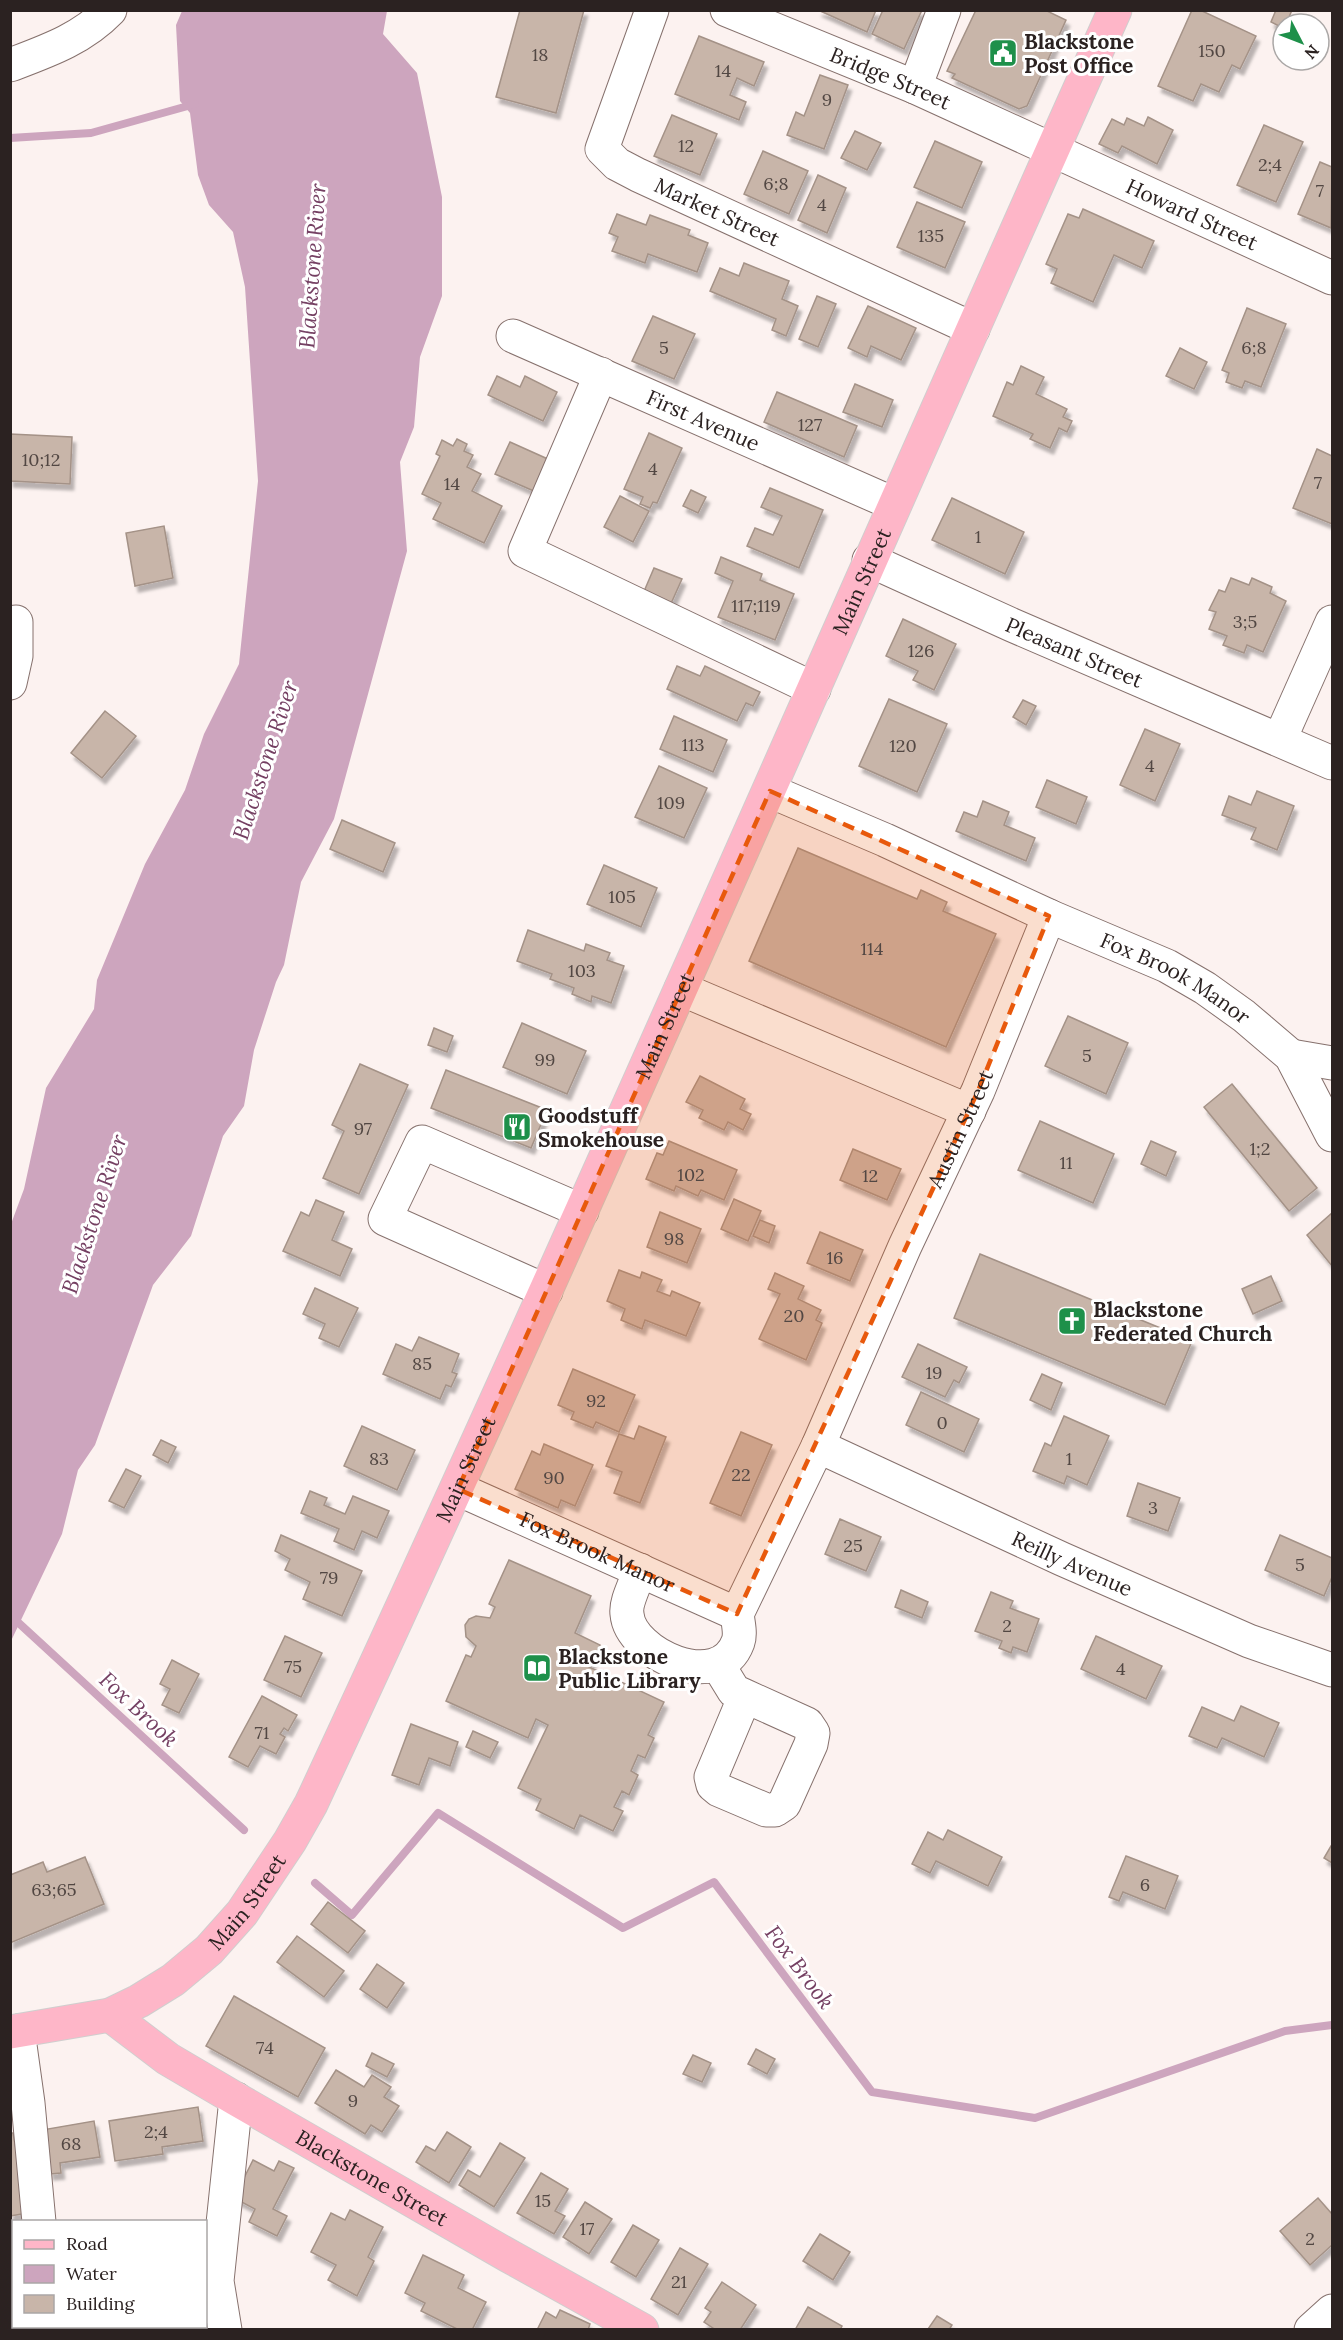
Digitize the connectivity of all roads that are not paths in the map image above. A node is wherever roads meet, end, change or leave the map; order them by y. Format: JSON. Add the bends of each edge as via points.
{"nodes":[{"id":1,"x":110,"y":10,"type":"edge"},
{"id":2,"x":652,"y":10,"type":"edge"},
{"id":3,"x":727,"y":10,"type":"edge"},
{"id":4,"x":944,"y":10,"type":"edge"},
{"id":5,"x":1116,"y":10,"type":"edge"},
{"id":6,"x":10,"y":65,"type":"edge"},
{"id":7,"x":915,"y":87,"type":"junction"},
{"id":8,"x":1053,"y":150,"type":"junction"},
{"id":9,"x":1332,"y":278,"type":"edge"},
{"id":10,"x":973,"y":329,"type":"junction"},
{"id":11,"x":513,"y":336,"type":"dead end"},
{"id":12,"x":601,"y":374,"type":"junction"},
{"id":13,"x":894,"y":504,"type":"junction"},
{"id":14,"x":869,"y":560,"type":"junction"},
{"id":15,"x":16,"y":622,"type":"dead end"},
{"id":16,"x":1332,"y":622,"type":"edge"},
{"id":17,"x":10,"y":683,"type":"edge"},
{"id":18,"x":814,"y":689,"type":"junction"},
{"id":19,"x":1280,"y":739,"type":"junction"},
{"id":20,"x":1332,"y":763,"type":"edge"},
{"id":21,"x":770,"y":791,"type":"junction"},
{"id":22,"x":1049,"y":916,"type":"junction"},
{"id":23,"x":681,"y":989,"type":"junction"},
{"id":24,"x":1291,"y":1056,"type":"junction"},
{"id":25,"x":1332,"y":1063,"type":"edge"},
{"id":26,"x":969,"y":1111,"type":"junction"},
{"id":27,"x":1332,"y":1136,"type":"edge"},
{"id":28,"x":582,"y":1211,"type":"junction"},
{"id":29,"x":546,"y":1291,"type":"junction"},
{"id":30,"x":818,"y":1446,"type":"junction"},
{"id":31,"x":458,"y":1489,"type":"junction"},
{"id":32,"x":640,"y":1570,"type":"junction"},
{"id":33,"x":737,"y":1614,"type":"junction"},
{"id":34,"x":718,"y":1665,"type":"junction"},
{"id":35,"x":1332,"y":1670,"type":"edge"},
{"id":36,"x":745,"y":1696,"type":"dead end"},
{"id":37,"x":110,"y":2015,"type":"junction"},
{"id":38,"x":14,"y":2032,"type":"edge"},
{"id":39,"x":236,"y":2099,"type":"junction"},
{"id":40,"x":39,"y":2220,"type":"edge"},
{"id":41,"x":1332,"y":2311,"type":"edge"},
{"id":42,"x":225,"y":2330,"type":"edge"},
{"id":43,"x":642,"y":2330,"type":"edge"},
{"id":44,"x":1311,"y":2330,"type":"edge"}],
"edges":[{"from":1,"to":6,"type":"street","via":[[61,46]]},
{"from":2,"to":10,"type":"street","name":"Market Street","via":[[602,149],[617,164]]},
{"from":3,"to":7,"type":"street","name":"Bridge Street"},
{"from":4,"to":7,"type":"street"},
{"from":5,"to":8,"type":"main road","name":"Main Street"},
{"from":7,"to":8,"type":"street","name":"Bridge Street"},
{"from":8,"to":9,"type":"street","name":"Howard Street"},
{"from":8,"to":10,"type":"main road","name":"Main Street"},
{"from":10,"to":13,"type":"main road","name":"Main Street"},
{"from":11,"to":12,"type":"street","name":"First Avenue"},
{"from":12,"to":13,"type":"street","name":"First Avenue"},
{"from":12,"to":18,"type":"street","via":[[525,551]]},
{"from":13,"to":14,"type":"main road","name":"Main Street"},
{"from":14,"to":18,"type":"main road","name":"Main Street"},
{"from":14,"to":19,"type":"street","name":"Pleasant Street"},
{"from":15,"to":17,"type":"street","via":[[16,656]]},
{"from":16,"to":19,"type":"street"},
{"from":18,"to":21,"type":"main road","name":"Main Street"},
{"from":19,"to":20,"type":"street"},
{"from":21,"to":22,"type":"street"},
{"from":21,"to":23,"type":"main road","name":"Main Street"},
{"from":22,"to":24,"type":"street","name":"Fox Brook Manor","via":[[1167,966],[1244,1016]]},
{"from":22,"to":26,"type":"street","name":"Austin Street"},
{"from":23,"to":26,"type":"street"},
{"from":23,"to":28,"type":"main road","name":"Main Street"},
{"from":24,"to":25,"type":"street"},
{"from":24,"to":27,"type":"street","name":"Fox Brook Manor"},
{"from":26,"to":30,"type":"street","name":"Austin Street","via":[[900,1256]]},
{"from":28,"to":29,"type":"main road","name":"Main Street"},
{"from":28,"to":29,"type":"street","via":[[422,1142],[385,1219]]},
{"from":29,"to":31,"type":"main road","name":"Main Street"},
{"from":30,"to":33,"type":"street","name":"Austin Street"},
{"from":30,"to":35,"type":"street","name":"Reilly Avenue","via":[[1219,1628]]},
{"from":31,"to":32,"type":"street","name":"Fox Brook Manor"},
{"from":31,"to":37,"type":"main road","name":"Main Street","via":[[311,1804],[267,1877],[209,1950],[173,1980]]},
{"from":32,"to":33,"type":"street","name":"Fox Brook Manor"},
{"from":32,"to":34,"type":"street","via":[[626,1612],[630,1629],[640,1642],[675,1662],[705,1668]]},
{"from":33,"to":34,"type":"street","via":[[739,1639],[731,1656]]},
{"from":34,"to":36,"type":"street","via":[[734,1691]]},
{"from":37,"to":38,"type":"main road","name":"Main Street"},
{"from":37,"to":39,"type":"main road","name":"Blackstone Street","via":[[168,2059]]},
{"from":38,"to":40,"type":"street","via":[[29,2114]]},
{"from":39,"to":42,"type":"street","via":[[217,2281]]},
{"from":39,"to":43,"type":"main road","name":"Blackstone Street"},
{"from":41,"to":44,"type":"street"}]}
